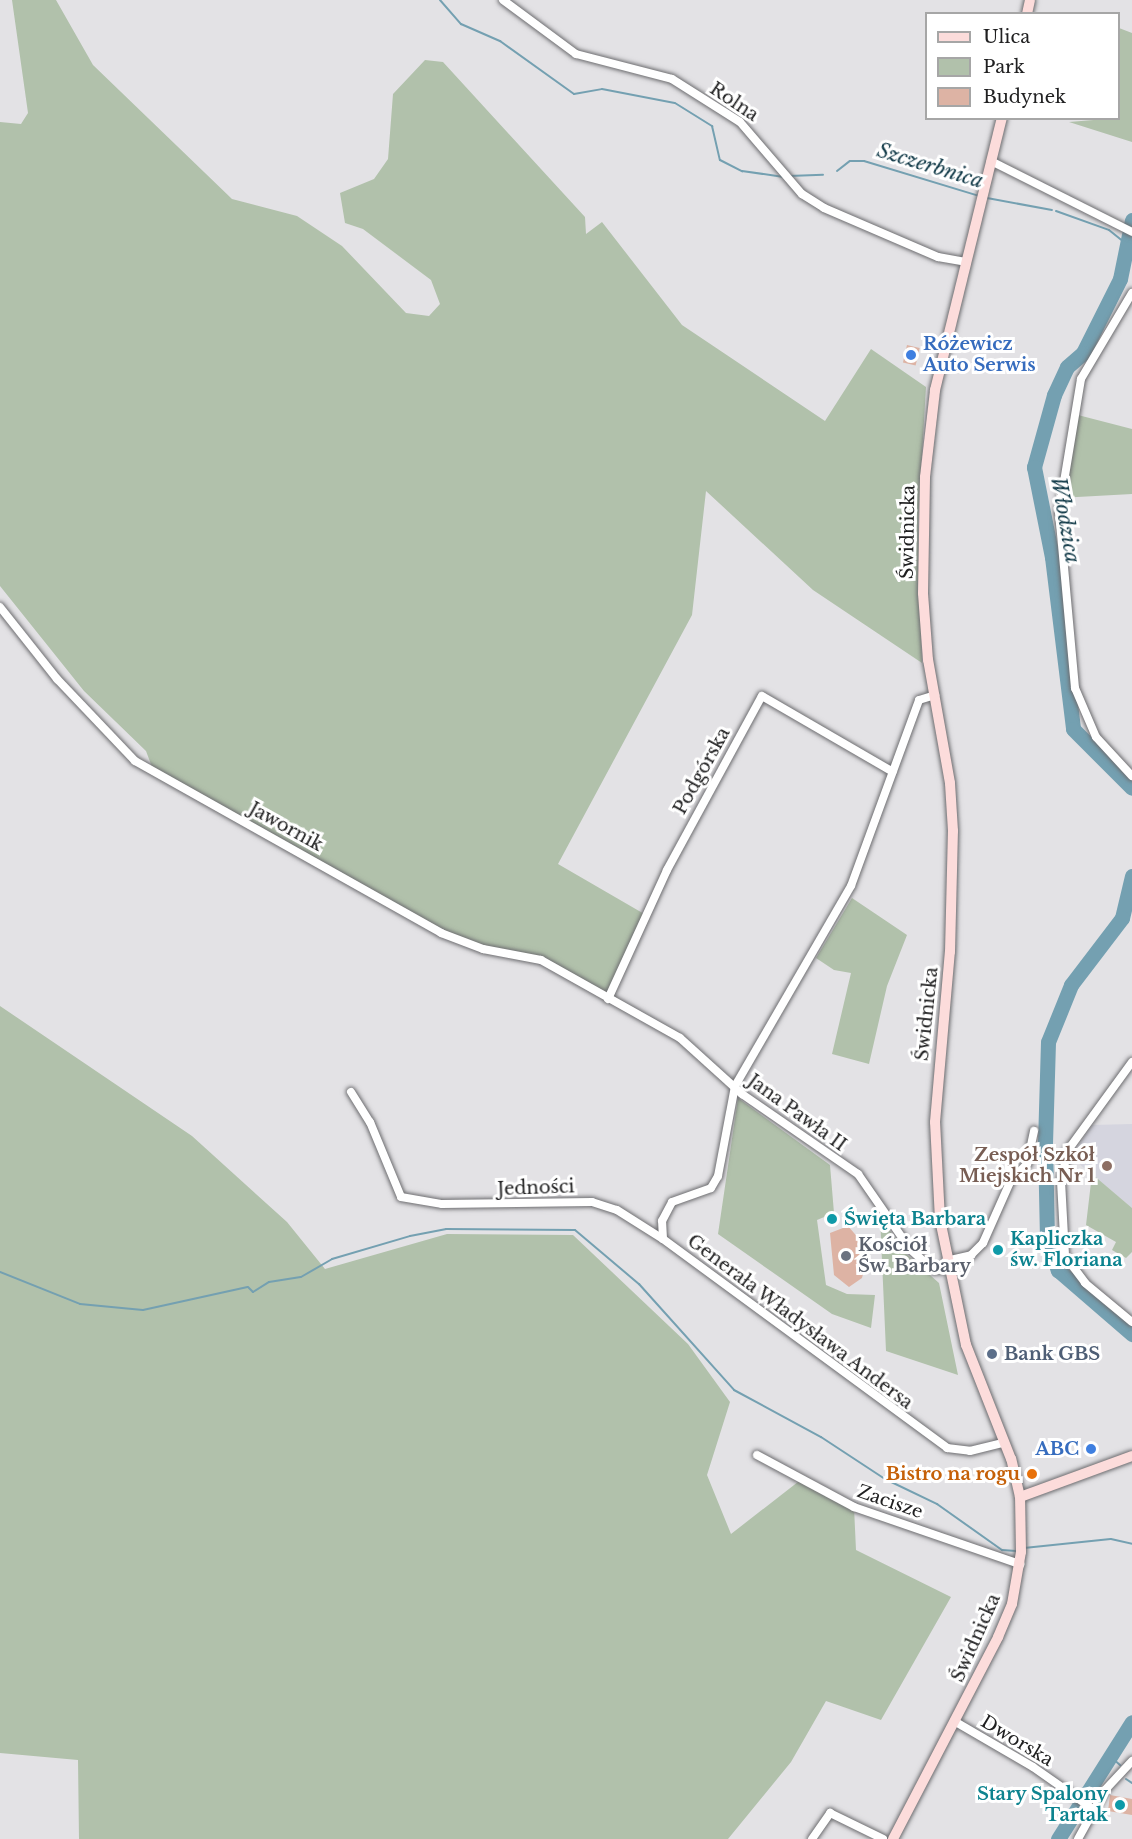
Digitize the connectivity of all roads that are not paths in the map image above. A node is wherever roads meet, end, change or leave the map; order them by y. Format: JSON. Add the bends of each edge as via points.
{"nodes":[{"id":1,"x":503,"y":0,"type":"edge"},
{"id":2,"x":1001,"y":120,"type":"edge"},
{"id":3,"x":991,"y":161,"type":"junction"},
{"id":4,"x":1128,"y":230,"type":"edge"},
{"id":5,"x":966,"y":262,"type":"junction"},
{"id":6,"x":1132,"y":293,"type":"edge"},
{"id":7,"x":0,"y":607,"type":"edge"},
{"id":8,"x":934,"y":695,"type":"junction"},
{"id":9,"x":893,"y":772,"type":"junction"},
{"id":10,"x":1132,"y":776,"type":"edge"},
{"id":11,"x":608,"y":999,"type":"junction"},
{"id":12,"x":1132,"y":1062,"type":"edge"},
{"id":13,"x":735,"y":1086,"type":"junction"},
{"id":14,"x":351,"y":1092,"type":"dead end"},
{"id":15,"x":1034,"y":1131,"type":"dead end"},
{"id":16,"x":663,"y":1239,"type":"junction"},
{"id":17,"x":946,"y":1265,"type":"junction"},
{"id":18,"x":1132,"y":1322,"type":"edge"},
{"id":19,"x":1005,"y":1442,"type":"junction"},
{"id":20,"x":757,"y":1455,"type":"dead end"},
{"id":21,"x":1132,"y":1456,"type":"edge"},
{"id":22,"x":1020,"y":1497,"type":"junction"},
{"id":23,"x":1020,"y":1564,"type":"junction"},
{"id":24,"x":954,"y":1721,"type":"junction"},
{"id":25,"x":1132,"y":1761,"type":"edge"},
{"id":26,"x":1091,"y":1808,"type":"junction"},
{"id":27,"x":812,"y":1839,"type":"edge"},
{"id":28,"x":883,"y":1839,"type":"edge"},
{"id":29,"x":893,"y":1839,"type":"edge"},
{"id":30,"x":1078,"y":1839,"type":"edge"}],
"edges":[{"from":1,"to":5,"type":"street","name":"Rolna","via":[[588,60],[661,75],[692,91],[754,133],[790,182],[813,202],[938,257]]},
{"from":2,"to":3,"type":"street","name":"Świdnicka"},
{"from":3,"to":4,"type":"street"},
{"from":3,"to":5,"type":"street","name":"Świdnicka"},
{"from":5,"to":8,"type":"street","name":"Świdnicka","via":[[928,438],[923,593]]},
{"from":6,"to":10,"type":"street","via":[[1081,379],[1059,512],[1075,688],[1096,736]]},
{"from":7,"to":11,"type":"street","name":"Jawornik","via":[[110,736],[155,775],[441,933],[483,949],[542,960]]},
{"from":8,"to":9,"type":"street","name":"Generała Władysława Andersa","via":[[919,700]]},
{"from":8,"to":17,"type":"street","name":"Świdnicka","via":[[950,783],[953,831],[950,952],[935,1122]]},
{"from":9,"to":11,"type":"street","name":"Podgórska","via":[[762,696],[667,870]]},
{"from":9,"to":13,"type":"street","name":"Generała Władysława Andersa","via":[[852,886]]},
{"from":11,"to":13,"type":"street","name":"Jana Pawła II","via":[[680,1038]]},
{"from":12,"to":18,"type":"street","via":[[1068,1150],[1061,1181],[1065,1256],[1085,1283]]},
{"from":13,"to":16,"type":"street","name":"Generała Władysława Andersa","via":[[718,1176],[711,1188],[672,1202],[662,1221]]},
{"from":13,"to":17,"type":"street","name":"Jana Pawła II","via":[[858,1174],[910,1249],[933,1270]]},
{"from":14,"to":16,"type":"street","name":"Jedności","via":[[370,1122],[401,1197],[442,1204],[592,1202],[617,1210]]},
{"from":15,"to":17,"type":"street","via":[[1027,1164],[1011,1180],[983,1243],[971,1255]]},
{"from":16,"to":19,"type":"street","name":"Generała Władysława Andersa","via":[[947,1448],[970,1451]]},
{"from":17,"to":19,"type":"street","name":"Świdnicka","via":[[966,1345]]},
{"from":19,"to":22,"type":"street","name":"Świdnicka"},
{"from":20,"to":23,"type":"street","name":"Zacisze","via":[[854,1507]]},
{"from":21,"to":22,"type":"street"},
{"from":22,"to":23,"type":"street","name":"Świdnicka"},
{"from":23,"to":24,"type":"street","name":"Świdnicka","via":[[1007,1618]]},
{"from":24,"to":26,"type":"street","name":"Dworska"},
{"from":24,"to":29,"type":"street","name":"Świdnicka"},
{"from":25,"to":26,"type":"street"},
{"from":26,"to":30,"type":"street"},
{"from":27,"to":28,"type":"street","via":[[830,1813]]}]}
